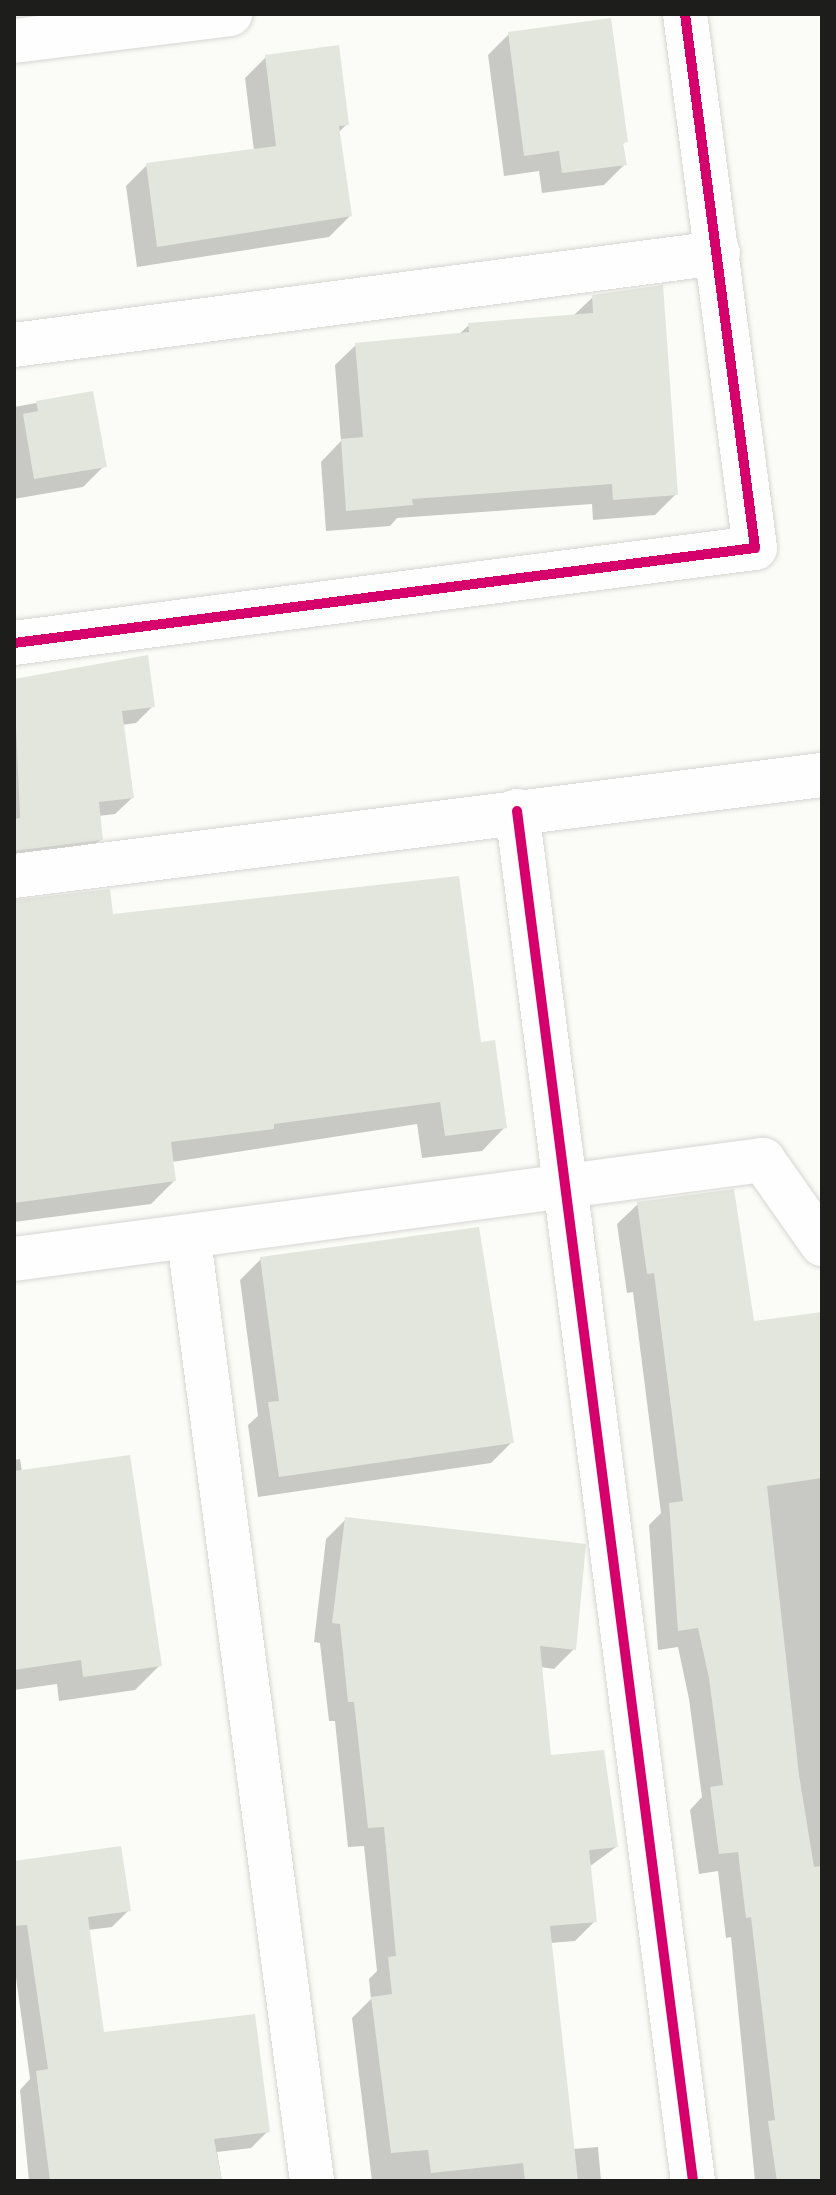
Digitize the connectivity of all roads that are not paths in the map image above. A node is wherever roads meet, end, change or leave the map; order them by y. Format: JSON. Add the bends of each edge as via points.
{"nodes":[{"id":1,"x":230,"y":14,"type":"edge"},
{"id":2,"x":685,"y":14,"type":"edge"},
{"id":3,"x":14,"y":41,"type":"edge"},
{"id":4,"x":718,"y":253,"type":"junction"},
{"id":5,"x":14,"y":345,"type":"edge"},
{"id":6,"x":14,"y":643,"type":"edge"},
{"id":7,"x":822,"y":775,"type":"edge"},
{"id":8,"x":517,"y":811,"type":"junction"},
{"id":9,"x":14,"y":876,"type":"edge"},
{"id":10,"x":565,"y":1185,"type":"junction"},
{"id":11,"x":189,"y":1240,"type":"junction"},
{"id":12,"x":822,"y":1244,"type":"edge"},
{"id":13,"x":14,"y":1259,"type":"edge"},
{"id":14,"x":312,"y":2181,"type":"edge"},
{"id":15,"x":693,"y":2181,"type":"edge"}],
"edges":[{"from":1,"to":3,"type":"street"},
{"from":2,"to":4,"type":"street"},
{"from":4,"to":5,"type":"street"},
{"from":4,"to":6,"type":"street","via":[[755,548]]},
{"from":7,"to":8,"type":"street"},
{"from":8,"to":9,"type":"street"},
{"from":8,"to":10,"type":"street"},
{"from":10,"to":11,"type":"street"},
{"from":10,"to":12,"type":"street","via":[[763,1160]]},
{"from":10,"to":15,"type":"street"},
{"from":11,"to":13,"type":"street"},
{"from":11,"to":14,"type":"street"}]}
